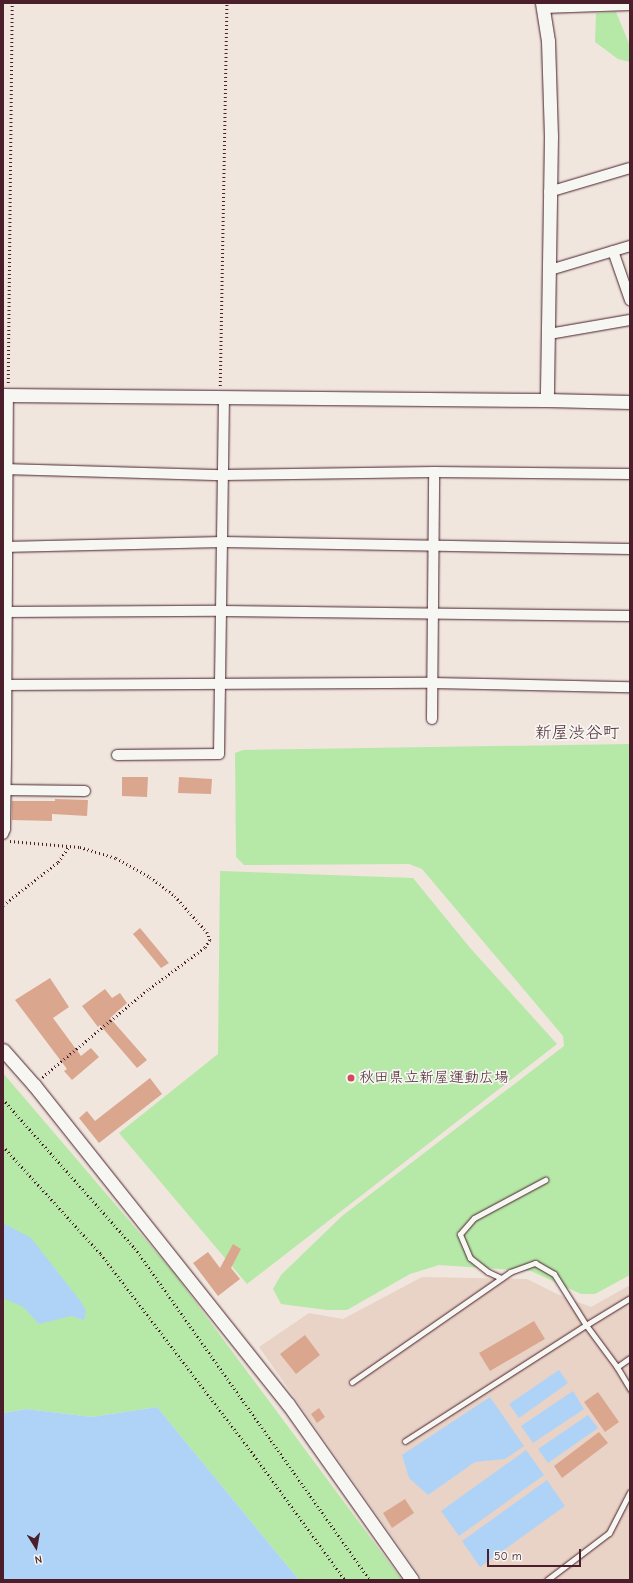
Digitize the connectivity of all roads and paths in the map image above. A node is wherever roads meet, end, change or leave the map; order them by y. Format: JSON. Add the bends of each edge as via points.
{"nodes":[{"id":1,"x":12,"y":3,"type":"edge"},
{"id":2,"x":227,"y":3,"type":"edge"},
{"id":3,"x":542,"y":5,"type":"edge"},
{"id":4,"x":630,"y":5,"type":"edge"},
{"id":5,"x":630,"y":168,"type":"edge"},
{"id":6,"x":549,"y":192,"type":"junction"},
{"id":7,"x":630,"y":246,"type":"edge"},
{"id":8,"x":613,"y":251,"type":"junction"},
{"id":9,"x":550,"y":270,"type":"junction"},
{"id":10,"x":630,"y":300,"type":"edge"},
{"id":11,"x":630,"y":320,"type":"edge"},
{"id":12,"x":549,"y":334,"type":"junction"},
{"id":13,"x":5,"y":395,"type":"edge"},
{"id":14,"x":222,"y":397,"type":"junction"},
{"id":15,"x":547,"y":400,"type":"junction"},
{"id":16,"x":630,"y":402,"type":"edge"},
{"id":17,"x":5,"y":469,"type":"edge"},
{"id":18,"x":434,"y":472,"type":"junction"},
{"id":19,"x":630,"y":474,"type":"edge"},
{"id":20,"x":223,"y":475,"type":"junction"},
{"id":21,"x":223,"y":542,"type":"junction"},
{"id":22,"x":432,"y":545,"type":"junction"},
{"id":23,"x":5,"y":547,"type":"edge"},
{"id":24,"x":630,"y":548,"type":"edge"},
{"id":25,"x":222,"y":611,"type":"junction"},
{"id":26,"x":5,"y":612,"type":"edge"},
{"id":27,"x":432,"y":613,"type":"junction"},
{"id":28,"x":630,"y":616,"type":"edge"},
{"id":29,"x":432,"y":683,"type":"junction"},
{"id":30,"x":5,"y":685,"type":"edge"},
{"id":31,"x":220,"y":685,"type":"junction"},
{"id":32,"x":630,"y":687,"type":"edge"},
{"id":33,"x":432,"y":719,"type":"dead end"},
{"id":34,"x":117,"y":755,"type":"dead end"},
{"id":35,"x":4,"y":756,"type":"edge"},
{"id":36,"x":5,"y":790,"type":"junction"},
{"id":37,"x":85,"y":791,"type":"dead end"},
{"id":38,"x":6,"y":837,"type":"edge"},
{"id":39,"x":69,"y":846,"type":"junction"},
{"id":40,"x":3,"y":905,"type":"edge"},
{"id":41,"x":3,"y":1050,"type":"edge"},
{"id":42,"x":34,"y":1085,"type":"junction"},
{"id":43,"x":3,"y":1098,"type":"edge"},
{"id":44,"x":3,"y":1146,"type":"edge"},
{"id":45,"x":545,"y":1180,"type":"dead end"},
{"id":46,"x":501,"y":1278,"type":"junction"},
{"id":47,"x":630,"y":1298,"type":"edge"},
{"id":48,"x":586,"y":1325,"type":"junction"},
{"id":49,"x":630,"y":1358,"type":"edge"},
{"id":50,"x":617,"y":1367,"type":"junction"},
{"id":51,"x":352,"y":1382,"type":"dead end"},
{"id":52,"x":630,"y":1389,"type":"edge"},
{"id":53,"x":405,"y":1441,"type":"dead end"},
{"id":54,"x":630,"y":1492,"type":"edge"},
{"id":55,"x":345,"y":1580,"type":"edge"},
{"id":56,"x":370,"y":1580,"type":"edge"},
{"id":57,"x":412,"y":1580,"type":"edge"},
{"id":58,"x":546,"y":1580,"type":"edge"}],
"edges":[{"from":1,"to":13,"type":"path"},
{"from":2,"to":14,"type":"path"},
{"from":3,"to":4,"type":"street"},
{"from":3,"to":6,"type":"street","via":[[548,42],[551,128]]},
{"from":5,"to":6,"type":"street"},
{"from":6,"to":9,"type":"street"},
{"from":7,"to":8,"type":"street"},
{"from":8,"to":9,"type":"street"},
{"from":8,"to":10,"type":"street"},
{"from":9,"to":12,"type":"street"},
{"from":11,"to":12,"type":"street"},
{"from":12,"to":15,"type":"street"},
{"from":13,"to":14,"type":"street"},
{"from":13,"to":17,"type":"street"},
{"from":14,"to":15,"type":"street"},
{"from":14,"to":20,"type":"street"},
{"from":15,"to":16,"type":"street"},
{"from":17,"to":20,"type":"street"},
{"from":17,"to":23,"type":"street"},
{"from":18,"to":19,"type":"street"},
{"from":18,"to":20,"type":"street"},
{"from":18,"to":22,"type":"street"},
{"from":20,"to":21,"type":"street"},
{"from":21,"to":22,"type":"street"},
{"from":21,"to":23,"type":"street"},
{"from":21,"to":25,"type":"street"},
{"from":22,"to":24,"type":"street"},
{"from":22,"to":27,"type":"street"},
{"from":23,"to":26,"type":"street"},
{"from":25,"to":26,"type":"street"},
{"from":25,"to":27,"type":"street"},
{"from":25,"to":31,"type":"street"},
{"from":26,"to":30,"type":"street"},
{"from":27,"to":28,"type":"street"},
{"from":27,"to":29,"type":"street"},
{"from":29,"to":31,"type":"street"},
{"from":29,"to":32,"type":"street"},
{"from":29,"to":33,"type":"street"},
{"from":30,"to":31,"type":"street"},
{"from":30,"to":35,"type":"street"},
{"from":31,"to":34,"type":"street","via":[[219,754]]},
{"from":35,"to":36,"type":"street"},
{"from":36,"to":37,"type":"street"},
{"from":36,"to":38,"type":"street"},
{"from":38,"to":39,"type":"path"},
{"from":39,"to":40,"type":"path","via":[[58,862]]},
{"from":39,"to":42,"type":"path","via":[[116,858],[150,877],[175,896],[207,932],[210,940],[205,948],[148,990]]},
{"from":41,"to":42,"type":"street"},
{"from":42,"to":57,"type":"street","via":[[288,1404]]},
{"from":43,"to":56,"type":"path","via":[[135,1248]]},
{"from":44,"to":55,"type":"path","via":[[101,1254]]},
{"from":45,"to":46,"type":"lane","via":[[474,1218],[460,1234],[470,1258],[488,1272]]},
{"from":46,"to":48,"type":"lane","via":[[534,1263],[554,1274]]},
{"from":46,"to":51,"type":"lane"},
{"from":47,"to":48,"type":"lane"},
{"from":48,"to":50,"type":"lane"},
{"from":48,"to":53,"type":"lane"},
{"from":49,"to":50,"type":"lane"},
{"from":50,"to":52,"type":"lane"},
{"from":54,"to":58,"type":"lane","via":[[609,1534]]}]}
